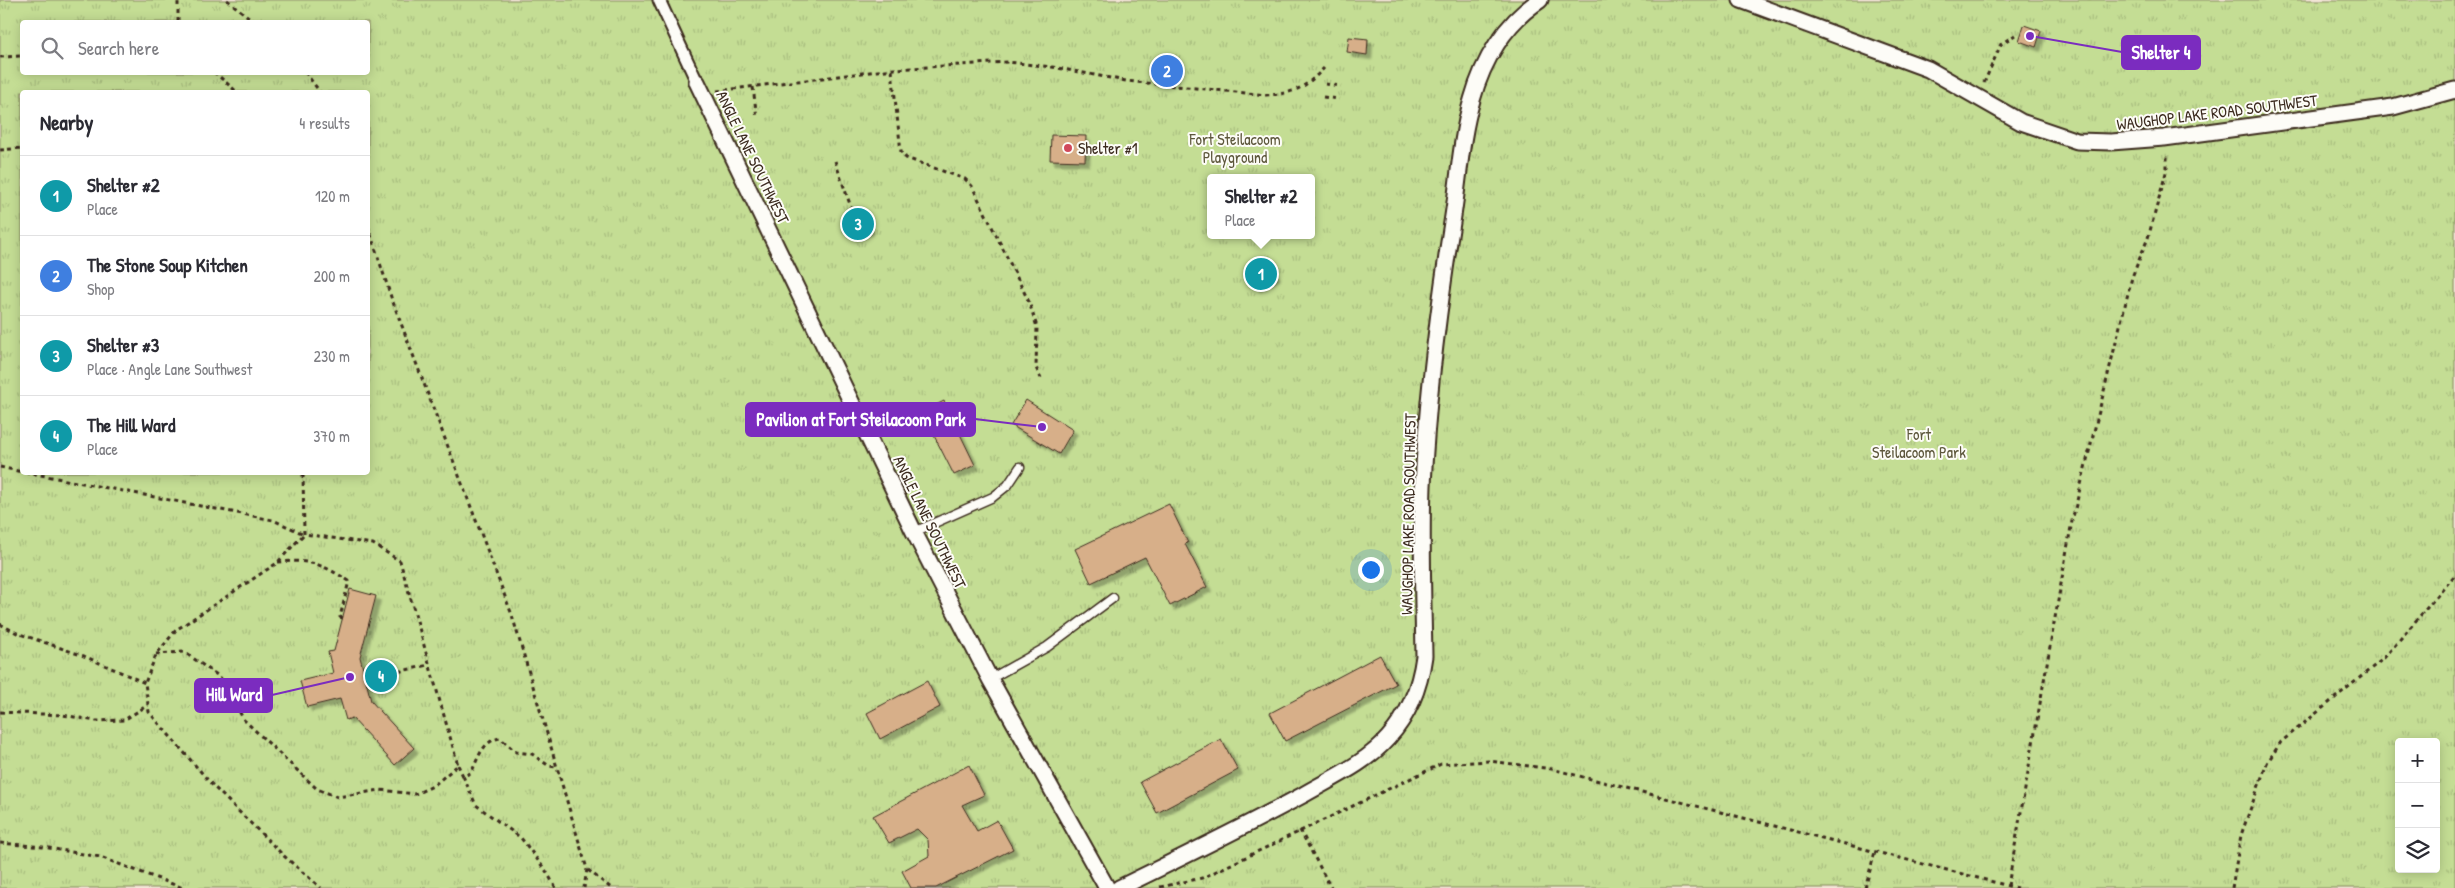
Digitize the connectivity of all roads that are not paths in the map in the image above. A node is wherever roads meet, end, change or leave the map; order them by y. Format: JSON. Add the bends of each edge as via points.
{"nodes":[{"id":1,"x":659,"y":0,"type":"edge"},
{"id":2,"x":1540,"y":0,"type":"edge"},
{"id":3,"x":1741,"y":0,"type":"edge"},
{"id":4,"x":700,"y":88,"type":"joint"},
{"id":5,"x":2455,"y":90,"type":"edge"},
{"id":6,"x":1020,"y":467,"type":"dead end"},
{"id":7,"x":914,"y":532,"type":"junction"},
{"id":8,"x":1113,"y":598,"type":"dead end"},
{"id":9,"x":990,"y":679,"type":"junction"},
{"id":10,"x":1108,"y":888,"type":"edge"},
{"id":11,"x":1119,"y":888,"type":"edge"}],
"edges":[{"from":1,"to":4,"type":"street","name":"ANGLE LANE SOUTHWEST"},
{"from":2,"to":11,"type":"street","name":"WAUGHOP LAKE ROAD SOUTHWEST","via":[[1508,26],[1490,55],[1472,100],[1465,132],[1429,394],[1423,495],[1424,656],[1410,707],[1390,737],[1354,766],[1258,819]]},
{"from":3,"to":5,"type":"street","name":"WAUGHOP LAKE ROAD SOUTHWEST","via":[[1928,69],[2021,122],[2077,141],[2164,138],[2393,107]]},
{"from":4,"to":7,"type":"street","name":"ANGLE LANE SOUTHWEST"},
{"from":6,"to":7,"type":"lane","via":[[1008,485],[993,497]]},
{"from":7,"to":9,"type":"street","name":"ANGLE LANE SOUTHWEST"},
{"from":8,"to":9,"type":"lane","via":[[1047,647]]},
{"from":9,"to":10,"type":"street","name":"ANGLE LANE SOUTHWEST"}]}
